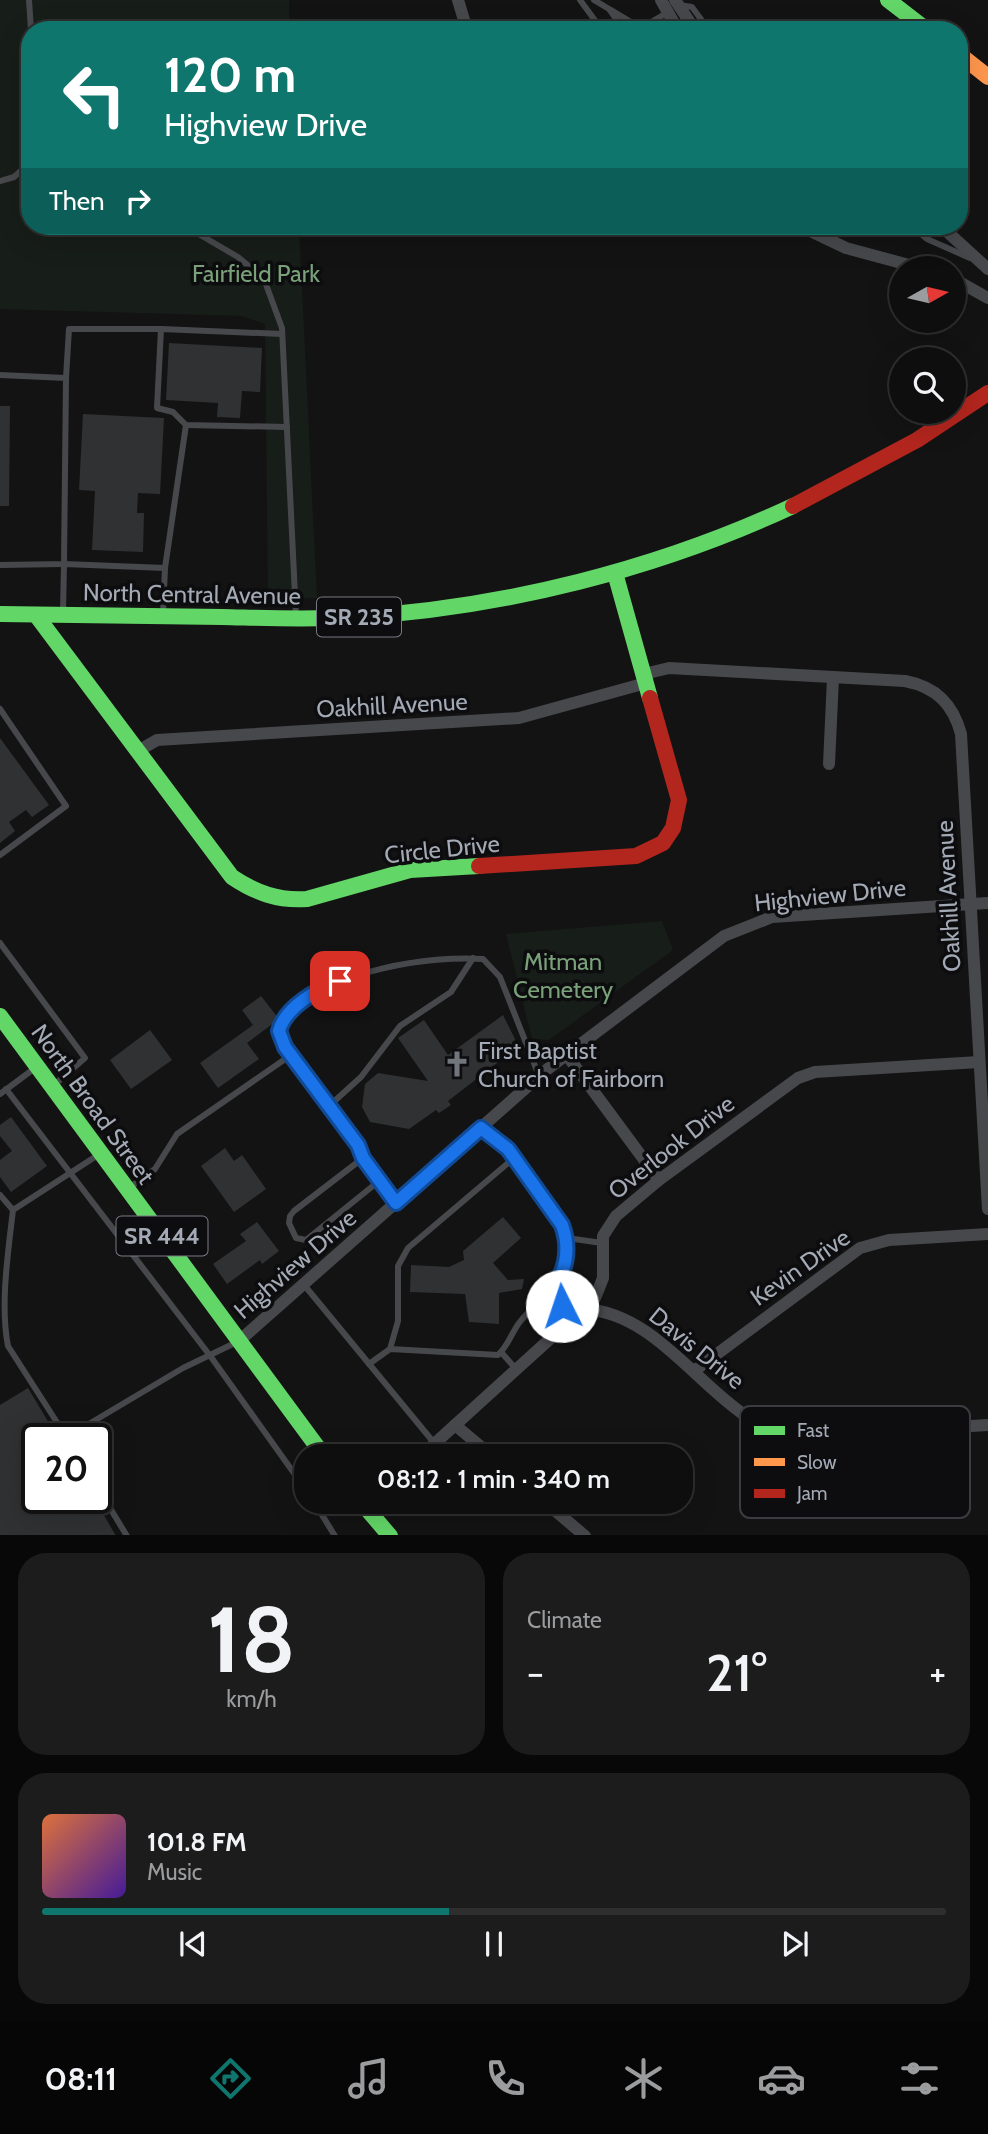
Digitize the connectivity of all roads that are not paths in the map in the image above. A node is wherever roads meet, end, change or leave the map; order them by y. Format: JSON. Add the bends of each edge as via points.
{"nodes":[{"id":1,"x":29,"y":0,"type":"edge"},
{"id":2,"x":458,"y":0,"type":"edge"},
{"id":3,"x":580,"y":0,"type":"edge"},
{"id":4,"x":594,"y":0,"type":"edge"},
{"id":5,"x":661,"y":0,"type":"edge"},
{"id":6,"x":888,"y":0,"type":"edge"},
{"id":7,"x":677,"y":3,"type":"edge"},
{"id":8,"x":609,"y":9,"type":"junction"},
{"id":9,"x":667,"y":13,"type":"junction"},
{"id":10,"x":30,"y":21,"type":"edge"},
{"id":11,"x":464,"y":21,"type":"edge"},
{"id":12,"x":595,"y":21,"type":"edge"},
{"id":13,"x":618,"y":21,"type":"edge"},
{"id":14,"x":629,"y":21,"type":"edge"},
{"id":15,"x":654,"y":21,"type":"edge"},
{"id":16,"x":672,"y":21,"type":"edge"},
{"id":17,"x":689,"y":21,"type":"edge"},
{"id":18,"x":702,"y":21,"type":"edge"},
{"id":19,"x":915,"y":21,"type":"edge"},
{"id":20,"x":968,"y":61,"type":"edge"},
{"id":21,"x":988,"y":77,"type":"edge"},
{"id":22,"x":21,"y":172,"type":"edge"},
{"id":23,"x":0,"y":181,"type":"edge"},
{"id":24,"x":200,"y":235,"type":"edge"},
{"id":25,"x":819,"y":235,"type":"edge"},
{"id":26,"x":922,"y":235,"type":"edge"},
{"id":27,"x":951,"y":235,"type":"edge"},
{"id":28,"x":889,"y":260,"type":"edge"},
{"id":29,"x":984,"y":265,"type":"edge"},
{"id":30,"x":966,"y":286,"type":"edge"},
{"id":31,"x":988,"y":298,"type":"edge"},
{"id":32,"x":161,"y":329,"type":"junction"},
{"id":33,"x":282,"y":334,"type":"junction"},
{"id":34,"x":0,"y":375,"type":"edge"},
{"id":35,"x":66,"y":378,"type":"junction"},
{"id":36,"x":988,"y":393,"type":"edge"},
{"id":37,"x":186,"y":425,"type":"junction"},
{"id":38,"x":287,"y":427,"type":"junction"},
{"id":39,"x":64,"y":564,"type":"junction"},
{"id":40,"x":0,"y":565,"type":"edge"},
{"id":41,"x":165,"y":568,"type":"junction"},
{"id":42,"x":615,"y":573,"type":"junction"},
{"id":43,"x":0,"y":614,"type":"edge"},
{"id":44,"x":36,"y":615,"type":"junction"},
{"id":45,"x":63,"y":615,"type":"junction"},
{"id":46,"x":163,"y":616,"type":"junction"},
{"id":47,"x":296,"y":618,"type":"junction"},
{"id":48,"x":645,"y":678,"type":"junction"},
{"id":49,"x":834,"y":678,"type":"junction"},
{"id":50,"x":0,"y":709,"type":"edge"},
{"id":51,"x":138,"y":751,"type":"junction"},
{"id":52,"x":829,"y":764,"type":"dead end"},
{"id":53,"x":0,"y":855,"type":"edge"},
{"id":54,"x":988,"y":903,"type":"edge"},
{"id":55,"x":970,"y":904,"type":"junction"},
{"id":56,"x":0,"y":943,"type":"edge"},
{"id":57,"x":473,"y":958,"type":"junction"},
{"id":58,"x":0,"y":1016,"type":"edge"},
{"id":59,"x":566,"y":1054,"type":"junction"},
{"id":60,"x":291,"y":1055,"type":"junction"},
{"id":61,"x":979,"y":1062,"type":"junction"},
{"id":62,"x":37,"y":1066,"type":"junction"},
{"id":63,"x":539,"y":1076,"type":"junction"},
{"id":64,"x":52,"y":1086,"type":"junction"},
{"id":65,"x":3,"y":1091,"type":"edge"},
{"id":66,"x":329,"y":1106,"type":"junction"},
{"id":67,"x":481,"y":1128,"type":"junction"},
{"id":68,"x":101,"y":1153,"type":"junction"},
{"id":69,"x":363,"y":1158,"type":"junction"},
{"id":70,"x":514,"y":1158,"type":"junction"},
{"id":71,"x":72,"y":1173,"type":"junction"},
{"id":72,"x":659,"y":1180,"type":"junction"},
{"id":73,"x":379,"y":1181,"type":"junction"},
{"id":74,"x":128,"y":1189,"type":"junction"},
{"id":75,"x":0,"y":1195,"type":"edge"},
{"id":76,"x":396,"y":1203,"type":"junction"},
{"id":77,"x":988,"y":1209,"type":"edge"},
{"id":78,"x":13,"y":1210,"type":"junction"},
{"id":79,"x":988,"y":1234,"type":"edge"},
{"id":80,"x":567,"y":1238,"type":"junction"},
{"id":81,"x":602,"y":1242,"type":"junction"},
{"id":82,"x":305,"y":1286,"type":"junction"},
{"id":83,"x":549,"y":1294,"type":"junction"},
{"id":84,"x":579,"y":1313,"type":"junction"},
{"id":85,"x":239,"y":1341,"type":"junction"},
{"id":86,"x":390,"y":1349,"type":"junction"},
{"id":87,"x":501,"y":1352,"type":"junction"},
{"id":88,"x":211,"y":1357,"type":"junction"},
{"id":89,"x":369,"y":1364,"type":"junction"},
{"id":90,"x":516,"y":1370,"type":"junction"},
{"id":91,"x":694,"y":1371,"type":"junction"},
{"id":92,"x":740,"y":1409,"type":"edge"},
{"id":93,"x":57,"y":1423,"type":"edge"},
{"id":94,"x":92,"y":1423,"type":"edge"},
{"id":95,"x":455,"y":1425,"type":"junction"},
{"id":96,"x":988,"y":1425,"type":"edge"},
{"id":97,"x":970,"y":1426,"type":"edge"},
{"id":98,"x":315,"y":1444,"type":"edge"},
{"id":99,"x":435,"y":1444,"type":"joint"},
{"id":100,"x":478,"y":1444,"type":"edge"},
{"id":101,"x":294,"y":1473,"type":"edge"},
{"id":102,"x":112,"y":1511,"type":"edge"},
{"id":103,"x":322,"y":1514,"type":"edge"},
{"id":104,"x":374,"y":1514,"type":"edge"},
{"id":105,"x":560,"y":1514,"type":"edge"},
{"id":106,"x":127,"y":1535,"type":"edge"},
{"id":107,"x":335,"y":1535,"type":"edge"},
{"id":108,"x":390,"y":1535,"type":"edge"},
{"id":109,"x":585,"y":1535,"type":"edge"}],
"edges":[{"from":1,"to":10,"type":"lane"},
{"from":2,"to":11,"type":"street"},
{"from":3,"to":12,"type":"lane"},
{"from":4,"to":8,"type":"lane"},
{"from":5,"to":9,"type":"street"},
{"from":6,"to":19,"type":"main road"},
{"from":7,"to":9,"type":"lane"},
{"from":7,"to":17,"type":"street"},
{"from":7,"to":18,"type":"lane","via":[[692,7]]},
{"from":8,"to":13,"type":"lane"},
{"from":8,"to":14,"type":"lane"},
{"from":9,"to":15,"type":"lane"},
{"from":9,"to":16,"type":"street"},
{"from":20,"to":21,"type":"main road"},
{"from":22,"to":23,"type":"lane"},
{"from":24,"to":33,"type":"lane","via":[[264,279]]},
{"from":25,"to":28,"type":"street"},
{"from":26,"to":29,"type":"lane"},
{"from":27,"to":29,"type":"street"},
{"from":30,"to":31,"type":"street"},
{"from":32,"to":33,"type":"lane"},
{"from":32,"to":35,"type":"lane","via":[[69,329]]},
{"from":32,"to":37,"type":"lane","via":[[157,408],[173,412]]},
{"from":33,"to":38,"type":"lane"},
{"from":34,"to":35,"type":"lane"},
{"from":35,"to":39,"type":"lane"},
{"from":36,"to":42,"type":"main road","name":"North Central Avenue","number":"SR 235","via":[[863,471],[709,543]]},
{"from":37,"to":38,"type":"lane"},
{"from":37,"to":41,"type":"lane"},
{"from":38,"to":47,"type":"lane"},
{"from":39,"to":40,"type":"lane"},
{"from":39,"to":41,"type":"lane"},
{"from":39,"to":45,"type":"lane"},
{"from":41,"to":46,"type":"lane"},
{"from":42,"to":47,"type":"main road","name":"North Central Avenue","number":"SR 235","via":[[449,607]]},
{"from":42,"to":48,"type":"main road","name":"Circle Drive"},
{"from":43,"to":44,"type":"main road","name":"North Central Avenue","number":"SR 235"},
{"from":44,"to":45,"type":"main road","name":"North Central Avenue","number":"SR 235"},
{"from":44,"to":51,"type":"main road","name":"Circle Drive"},
{"from":45,"to":46,"type":"main road","name":"North Central Avenue","number":"SR 235"},
{"from":46,"to":47,"type":"main road","name":"North Central Avenue","number":"SR 235"},
{"from":48,"to":49,"type":"street","name":"Oakhill Avenue","via":[[669,668]]},
{"from":48,"to":51,"type":"street","name":"Oakhill Avenue","via":[[519,718],[157,740]]},
{"from":48,"to":51,"type":"main road","name":"Circle Drive","via":[[679,812],[662,844],[636,856],[410,870],[307,899],[274,898],[232,877]]},
{"from":49,"to":52,"type":"street"},
{"from":49,"to":55,"type":"street","name":"Oakhill Avenue","via":[[916,684],[937,694],[953,711],[961,734]]},
{"from":50,"to":53,"type":"lane","via":[[66,806]]},
{"from":54,"to":55,"type":"street","name":"Highview Drive"},
{"from":55,"to":59,"type":"street","name":"Highview Drive","via":[[772,917],[738,928]]},
{"from":55,"to":61,"type":"street","name":"Oakhill Avenue"},
{"from":56,"to":64,"type":"lane","via":[[85,1058]]},
{"from":57,"to":60,"type":"lane","via":[[406,965],[327,986],[304,999],[280,1027],[282,1042]]},
{"from":57,"to":63,"type":"lane","via":[[483,958],[493,967]]},
{"from":57,"to":66,"type":"lane","via":[[451,992],[400,1026],[361,1077]]},
{"from":58,"to":62,"type":"main road","name":"North Broad Street","number":"SR 444"},
{"from":59,"to":63,"type":"street","name":"Highview Drive"},
{"from":59,"to":72,"type":"street"},
{"from":60,"to":66,"type":"lane"},
{"from":60,"to":74,"type":"lane","via":[[177,1134],[155,1169]]},
{"from":61,"to":72,"type":"street","name":"Overlook Drive","via":[[805,1075]]},
{"from":61,"to":77,"type":"street","name":"Oakhill Avenue"},
{"from":62,"to":64,"type":"main road","name":"North Broad Street","number":"SR 444"},
{"from":62,"to":65,"type":"lane"},
{"from":63,"to":67,"type":"street","name":"Highview Drive"},
{"from":64,"to":68,"type":"main road","name":"North Broad Street","number":"SR 444"},
{"from":65,"to":71,"type":"lane"},
{"from":66,"to":69,"type":"lane"},
{"from":67,"to":70,"type":"lane"},
{"from":67,"to":76,"type":"street","name":"Highview Drive"},
{"from":68,"to":71,"type":"lane"},
{"from":68,"to":74,"type":"main road","name":"North Broad Street","number":"SR 444"},
{"from":69,"to":73,"type":"lane"},
{"from":69,"to":73,"type":"lane","via":[[290,1216],[296,1237],[311,1237]]},
{"from":70,"to":80,"type":"lane"},
{"from":70,"to":86,"type":"lane","via":[[408,1248],[398,1266],[398,1321]]},
{"from":71,"to":78,"type":"lane"},
{"from":71,"to":88,"type":"lane"},
{"from":72,"to":81,"type":"street","name":"Overlook Drive","via":[[611,1222]]},
{"from":73,"to":76,"type":"lane"},
{"from":74,"to":85,"type":"main road","name":"North Broad Street","number":"SR 444"},
{"from":75,"to":78,"type":"lane"},
{"from":76,"to":82,"type":"street","name":"Highview Drive"},
{"from":78,"to":93,"type":"lane","via":[[2,1329]]},
{"from":79,"to":91,"type":"street","name":"Kevin Drive","via":[[889,1240],[860,1248]]},
{"from":80,"to":81,"type":"lane"},
{"from":80,"to":83,"type":"lane","via":[[561,1280]]},
{"from":81,"to":84,"type":"street","via":[[602,1285]]},
{"from":82,"to":85,"type":"street","name":"Highview Drive"},
{"from":82,"to":89,"type":"lane"},
{"from":83,"to":84,"type":"lane"},
{"from":83,"to":87,"type":"lane","via":[[519,1323]]},
{"from":84,"to":90,"type":"street"},
{"from":84,"to":91,"type":"street","name":"Davis Drive","via":[[609,1312],[639,1325]]},
{"from":85,"to":88,"type":"lane"},
{"from":85,"to":98,"type":"main road","name":"North Broad Street","number":"SR 444"},
{"from":86,"to":87,"type":"lane"},
{"from":86,"to":89,"type":"lane"},
{"from":87,"to":90,"type":"lane"},
{"from":88,"to":94,"type":"lane","via":[[183,1368]]},
{"from":88,"to":101,"type":"lane"},
{"from":89,"to":99,"type":"lane"},
{"from":90,"to":95,"type":"street"},
{"from":91,"to":92,"type":"street","name":"Davis Drive"},
{"from":95,"to":99,"type":"street"},
{"from":95,"to":100,"type":"street"},
{"from":96,"to":97,"type":"street","name":"Davis Drive"},
{"from":102,"to":106,"type":"lane"},
{"from":103,"to":107,"type":"lane"},
{"from":104,"to":108,"type":"main road"},
{"from":105,"to":109,"type":"street"}]}
